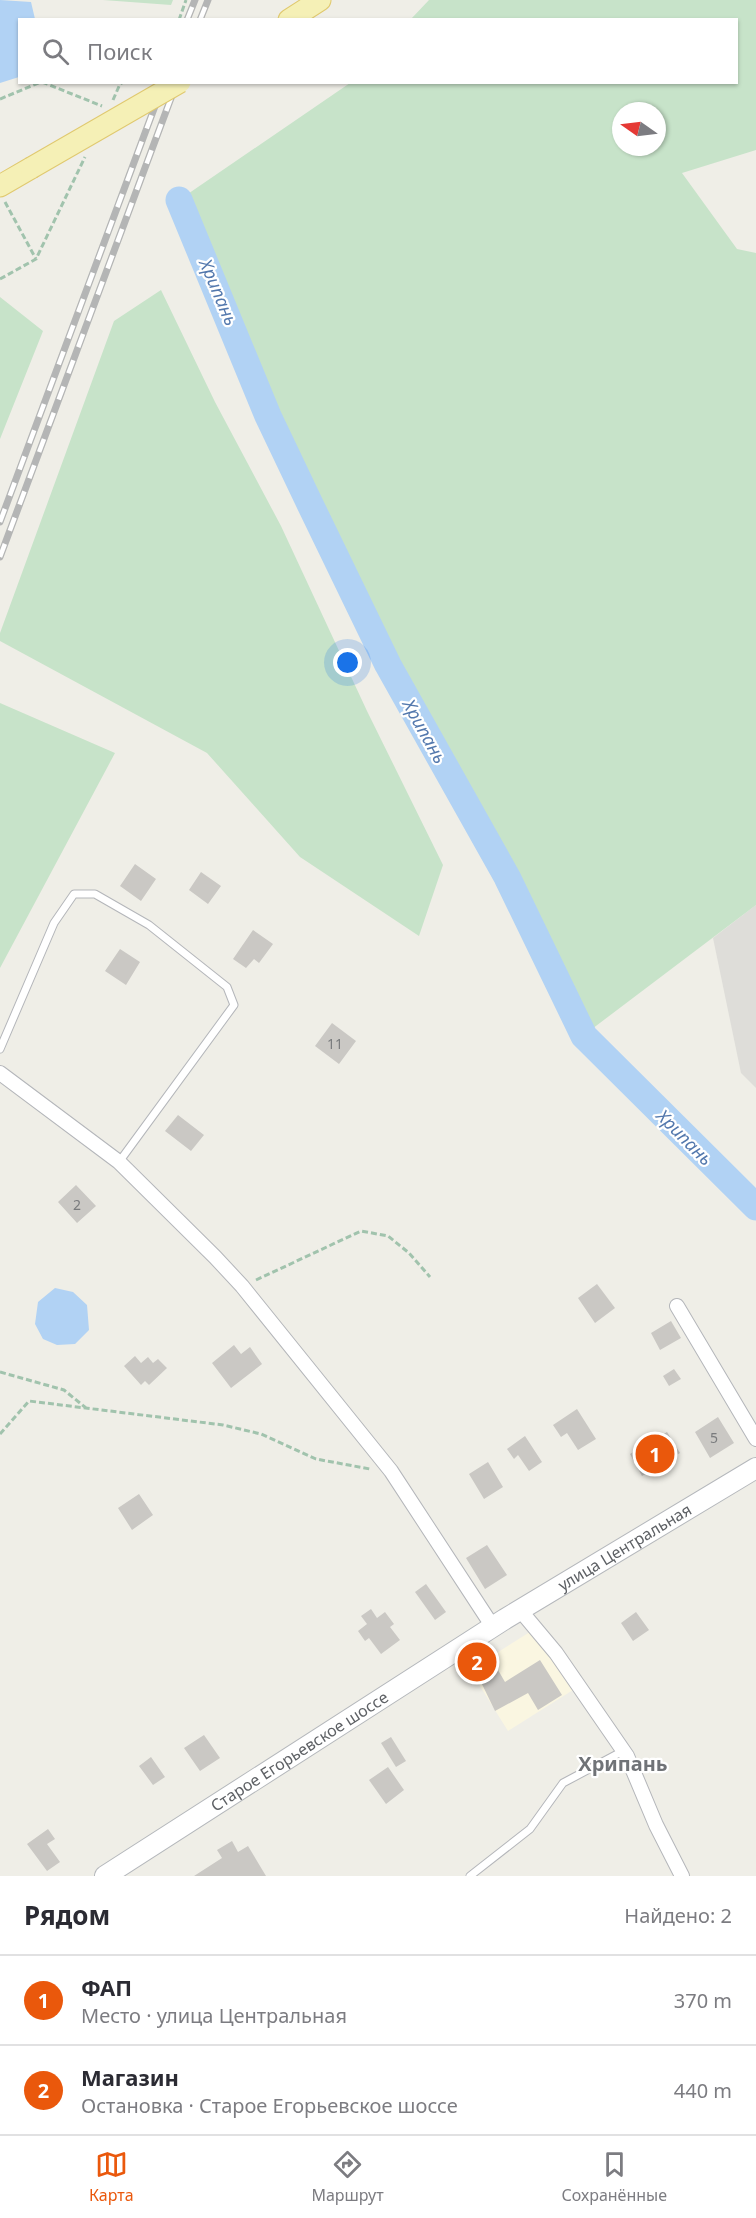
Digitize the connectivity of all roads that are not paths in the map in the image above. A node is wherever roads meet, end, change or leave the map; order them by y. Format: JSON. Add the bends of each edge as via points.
{"nodes":[{"id":1,"x":320,"y":0,"type":"edge"},
{"id":2,"x":293,"y":18,"type":"edge"},
{"id":3,"x":177,"y":84,"type":"edge"},
{"id":4,"x":0,"y":186,"type":"edge"},
{"id":5,"x":0,"y":1049,"type":"edge"},
{"id":6,"x":0,"y":1073,"type":"edge"},
{"id":7,"x":119,"y":1162,"type":"junction"},
{"id":8,"x":677,"y":1306,"type":"dead end"},
{"id":9,"x":756,"y":1439,"type":"edge"},
{"id":10,"x":756,"y":1468,"type":"edge"},
{"id":11,"x":520,"y":1610,"type":"junction"},
{"id":12,"x":493,"y":1627,"type":"junction"},
{"id":13,"x":623,"y":1750,"type":"junction"},
{"id":14,"x":105,"y":1876,"type":"edge"},
{"id":15,"x":470,"y":1876,"type":"edge"},
{"id":16,"x":682,"y":1876,"type":"edge"}],
"edges":[{"from":1,"to":2,"type":"main road"},
{"from":3,"to":4,"type":"main road","bridge":true},
{"from":5,"to":7,"type":"lane","via":[[54,923],[74,894],[95,894],[149,926],[227,987],[234,1005]]},
{"from":6,"to":7,"type":"street"},
{"from":7,"to":12,"type":"street","via":[[242,1286],[391,1471]]},
{"from":8,"to":9,"type":"street"},
{"from":10,"to":11,"type":"main road","name":"улица Центральная"},
{"from":11,"to":12,"type":"main road","name":"улица Центральная"},
{"from":11,"to":13,"type":"street","via":[[556,1653]]},
{"from":12,"to":14,"type":"main road","name":"Старое Егорьевское шоссе"},
{"from":13,"to":15,"type":"lane","via":[[563,1783],[530,1829]]},
{"from":13,"to":16,"type":"street"}]}
